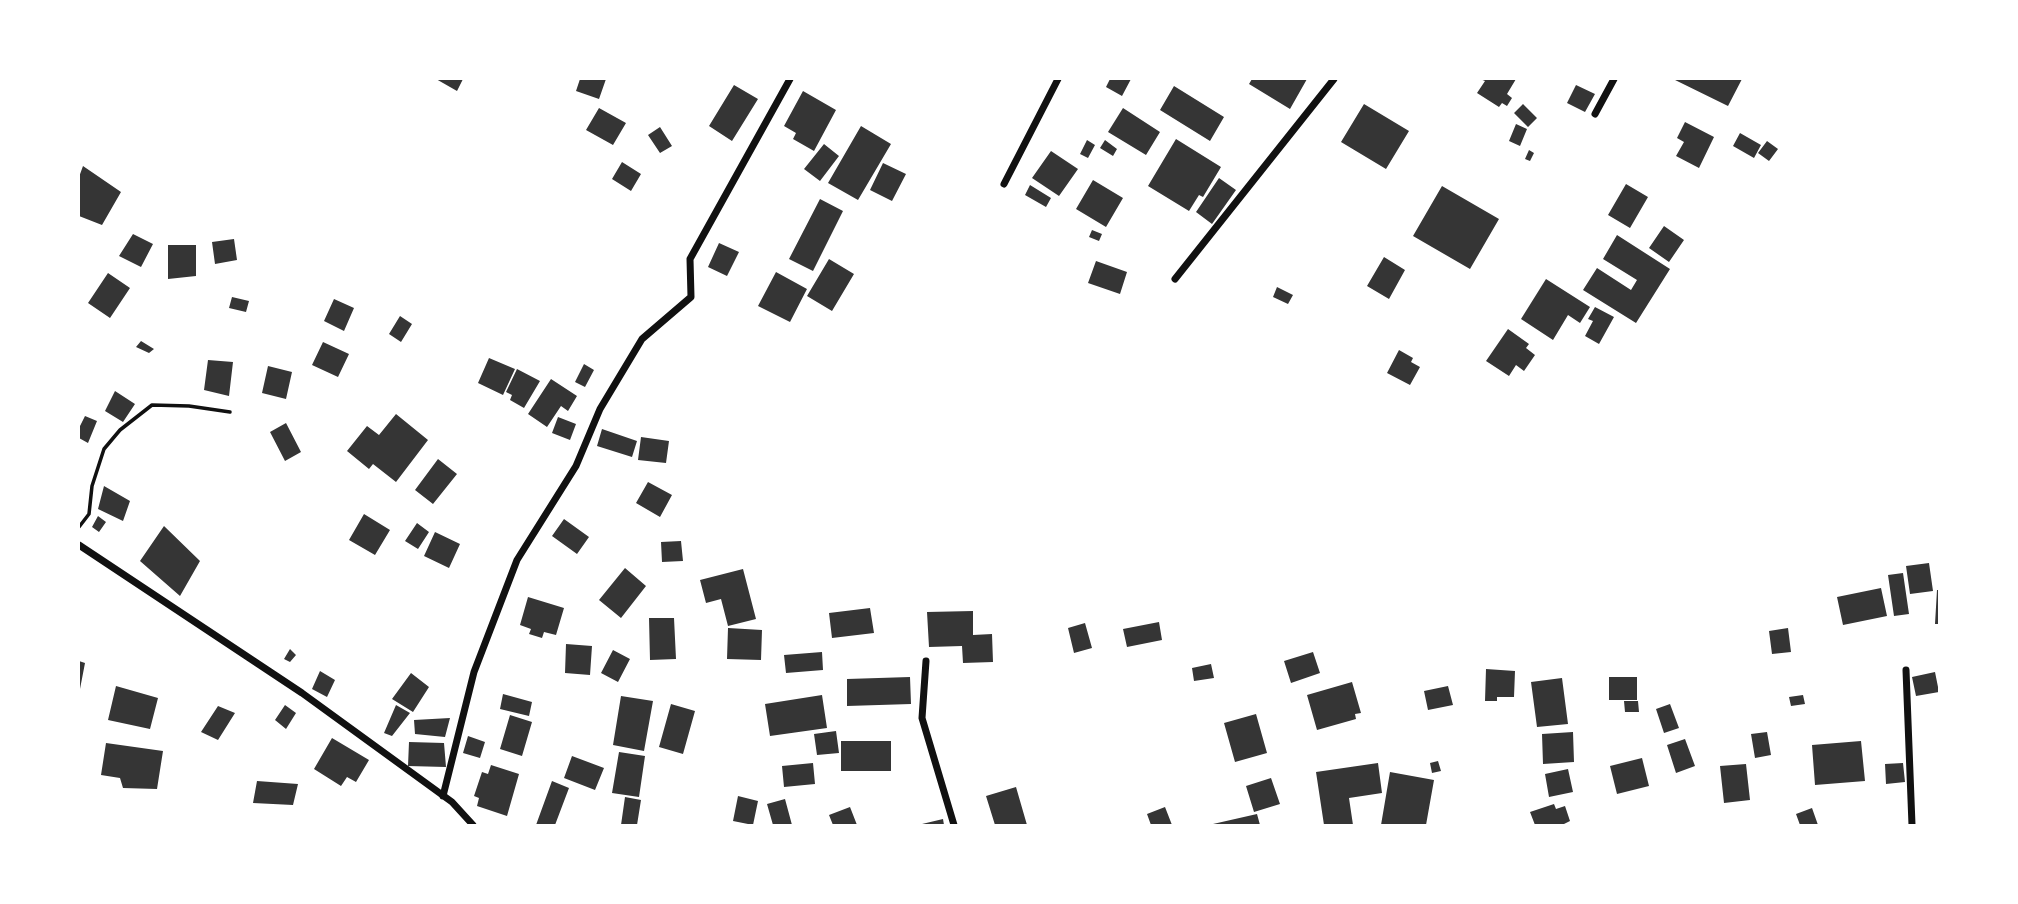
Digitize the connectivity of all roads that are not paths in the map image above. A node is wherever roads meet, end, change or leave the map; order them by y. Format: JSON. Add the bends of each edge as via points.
{"nodes":[{"id":1,"x":790,"y":79,"type":"edge"},
{"id":2,"x":1058,"y":79,"type":"edge"},
{"id":3,"x":1334,"y":79,"type":"edge"},
{"id":4,"x":1614,"y":79,"type":"edge"},
{"id":5,"x":1595,"y":114,"type":"dead end"},
{"id":6,"x":1004,"y":184,"type":"dead end"},
{"id":7,"x":1175,"y":279,"type":"dead end"},
{"id":8,"x":79,"y":545,"type":"edge"},
{"id":9,"x":926,"y":661,"type":"dead end"},
{"id":10,"x":1906,"y":670,"type":"dead end"},
{"id":11,"x":443,"y":796,"type":"junction"},
{"id":12,"x":473,"y":825,"type":"edge"},
{"id":13,"x":954,"y":825,"type":"edge"},
{"id":14,"x":1912,"y":825,"type":"edge"}],
"edges":[{"from":1,"to":11,"type":"street","via":[[690,259],[691,297],[642,339],[600,409],[576,466],[517,560],[474,672]]},
{"from":2,"to":6,"type":"street"},
{"from":3,"to":7,"type":"street"},
{"from":4,"to":5,"type":"street"},
{"from":8,"to":11,"type":"street","via":[[302,693]]},
{"from":9,"to":13,"type":"street","via":[[922,718]]},
{"from":10,"to":14,"type":"street"},
{"from":11,"to":12,"type":"street"}]}
